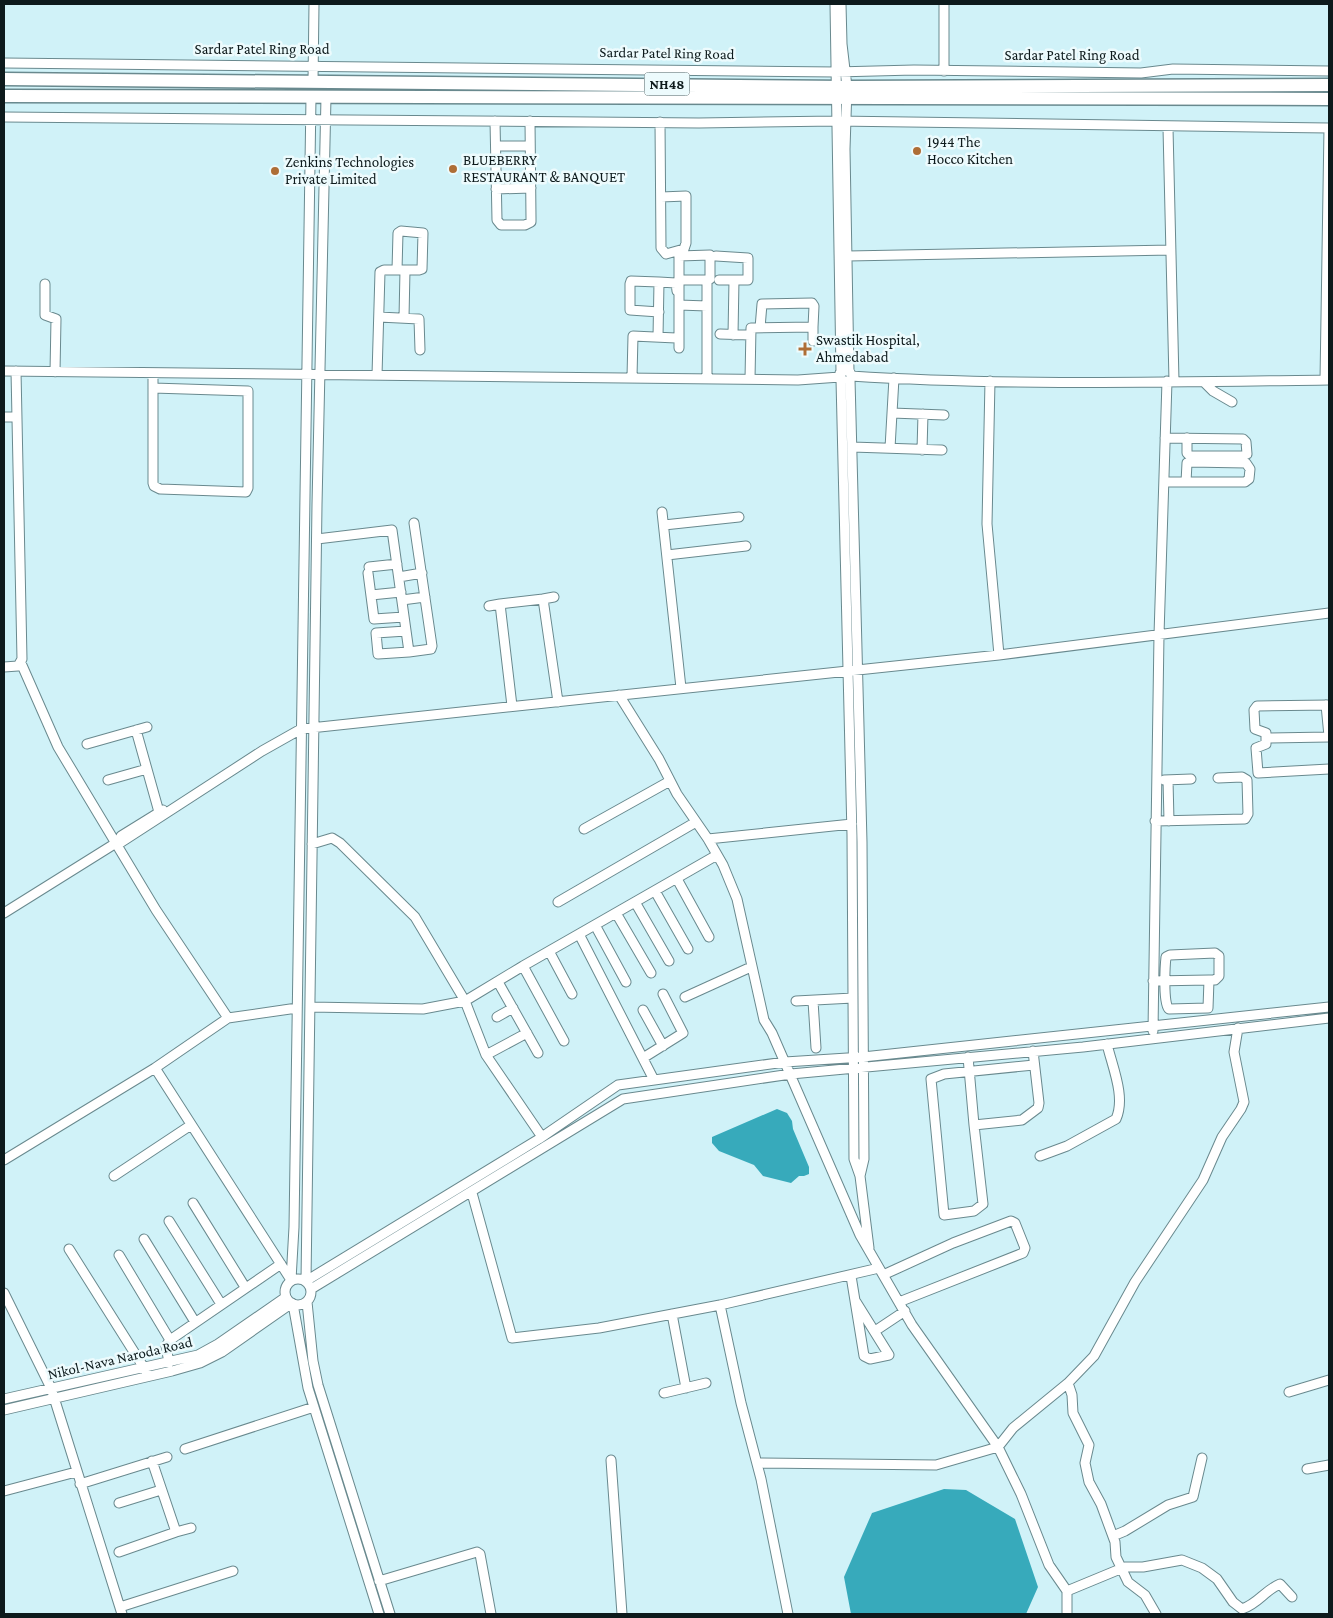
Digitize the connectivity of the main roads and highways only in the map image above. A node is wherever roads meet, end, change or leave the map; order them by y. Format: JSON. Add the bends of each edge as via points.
{"nodes":[{"id":1,"x":4,"y":79,"type":"edge"},
{"id":2,"x":1329,"y":85,"type":"edge"},
{"id":3,"x":4,"y":96,"type":"edge"},
{"id":4,"x":1329,"y":99,"type":"edge"}],
"edges":[{"from":1,"to":2,"type":"highway","name":"Sardar Patel Ring Road","number":"NH48","via":[[842,86]]},
{"from":3,"to":4,"type":"highway","number":"NH48"}]}
